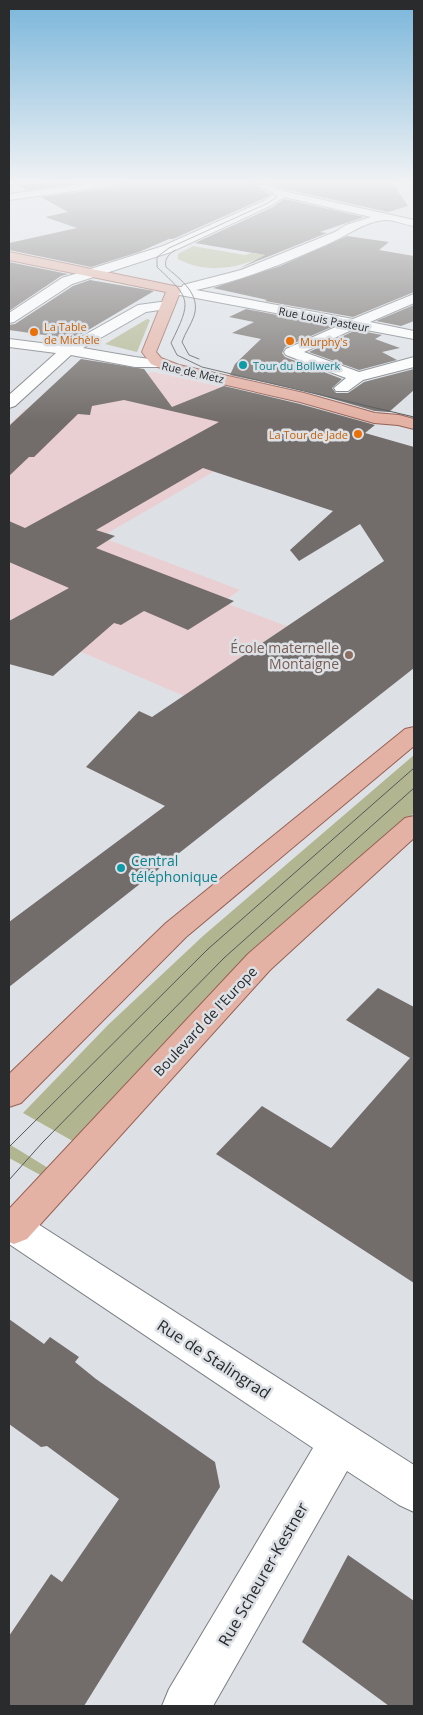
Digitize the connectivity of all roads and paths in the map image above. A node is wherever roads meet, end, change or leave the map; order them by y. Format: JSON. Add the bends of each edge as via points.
{"nodes":[{"id":1,"x":37,"y":262,"type":"edge"},
{"id":2,"x":124,"y":262,"type":"edge"},
{"id":3,"x":272,"y":262,"type":"edge"},
{"id":4,"x":89,"y":273,"type":"junction"},
{"id":5,"x":174,"y":290,"type":"junction"},
{"id":6,"x":414,"y":298,"type":"edge"},
{"id":7,"x":168,"y":305,"type":"junction"},
{"id":8,"x":9,"y":318,"type":"edge"},
{"id":9,"x":350,"y":324,"type":"junction"},
{"id":10,"x":414,"y":335,"type":"edge"},
{"id":11,"x":9,"y":344,"type":"edge"},
{"id":12,"x":68,"y":350,"type":"junction"},
{"id":13,"x":414,"y":362,"type":"edge"},
{"id":14,"x":161,"y":364,"type":"junction"},
{"id":15,"x":358,"y":377,"type":"junction"},
{"id":16,"x":342,"y":388,"type":"dead end"},
{"id":17,"x":9,"y":403,"type":"edge"},
{"id":18,"x":374,"y":418,"type":"junction"},
{"id":19,"x":414,"y":424,"type":"edge"},
{"id":20,"x":414,"y":434,"type":"edge"},
{"id":21,"x":414,"y":734,"type":"edge"},
{"id":22,"x":414,"y":824,"type":"edge"},
{"id":23,"x":9,"y":1094,"type":"edge"},
{"id":24,"x":11,"y":1226,"type":"edge"},
{"id":25,"x":340,"y":1442,"type":"junction"},
{"id":26,"x":414,"y":1490,"type":"edge"},
{"id":27,"x":186,"y":1706,"type":"edge"}],
"edges":[{"from":1,"to":4,"type":"main road","name":"Rue Louis Pasteur"},
{"from":2,"to":4,"type":"street"},
{"from":3,"to":5,"type":"street","via":[[207,285]]},
{"from":4,"to":5,"type":"main road","name":"Rue Louis Pasteur"},
{"from":4,"to":8,"type":"street","via":[[67,281]]},
{"from":5,"to":7,"type":"main road"},
{"from":5,"to":9,"type":"street","name":"Rue Louis Pasteur"},
{"from":6,"to":9,"type":"street"},
{"from":7,"to":12,"type":"street","via":[[142,308]]},
{"from":7,"to":14,"type":"main road","via":[[149,352],[152,359]]},
{"from":9,"to":10,"type":"street","name":"Rue Louis Pasteur"},
{"from":9,"to":15,"type":"street","via":[[291,352]]},
{"from":11,"to":12,"type":"street","name":"Rue de Metz"},
{"from":12,"to":14,"type":"street","name":"Rue de Metz"},
{"from":12,"to":17,"type":"street"},
{"from":13,"to":15,"type":"street"},
{"from":14,"to":18,"type":"main road","name":"Rue de Metz"},
{"from":15,"to":16,"type":"street"},
{"from":18,"to":19,"type":"main road","name":"Rue de Metz"},
{"from":18,"to":20,"type":"main road","name":"Rue de Metz","via":[[385,426]]},
{"from":21,"to":23,"type":"main road","via":[[176,930]]},
{"from":22,"to":24,"type":"main road","name":"Boulevard de l'Europe","via":[[259,962]]},
{"from":24,"to":25,"type":"street","name":"Rue de Stalingrad"},
{"from":25,"to":26,"type":"street","name":"Rue de Stalingrad"},
{"from":25,"to":27,"type":"street","name":"Rue Scheurer-Kestner"}]}
